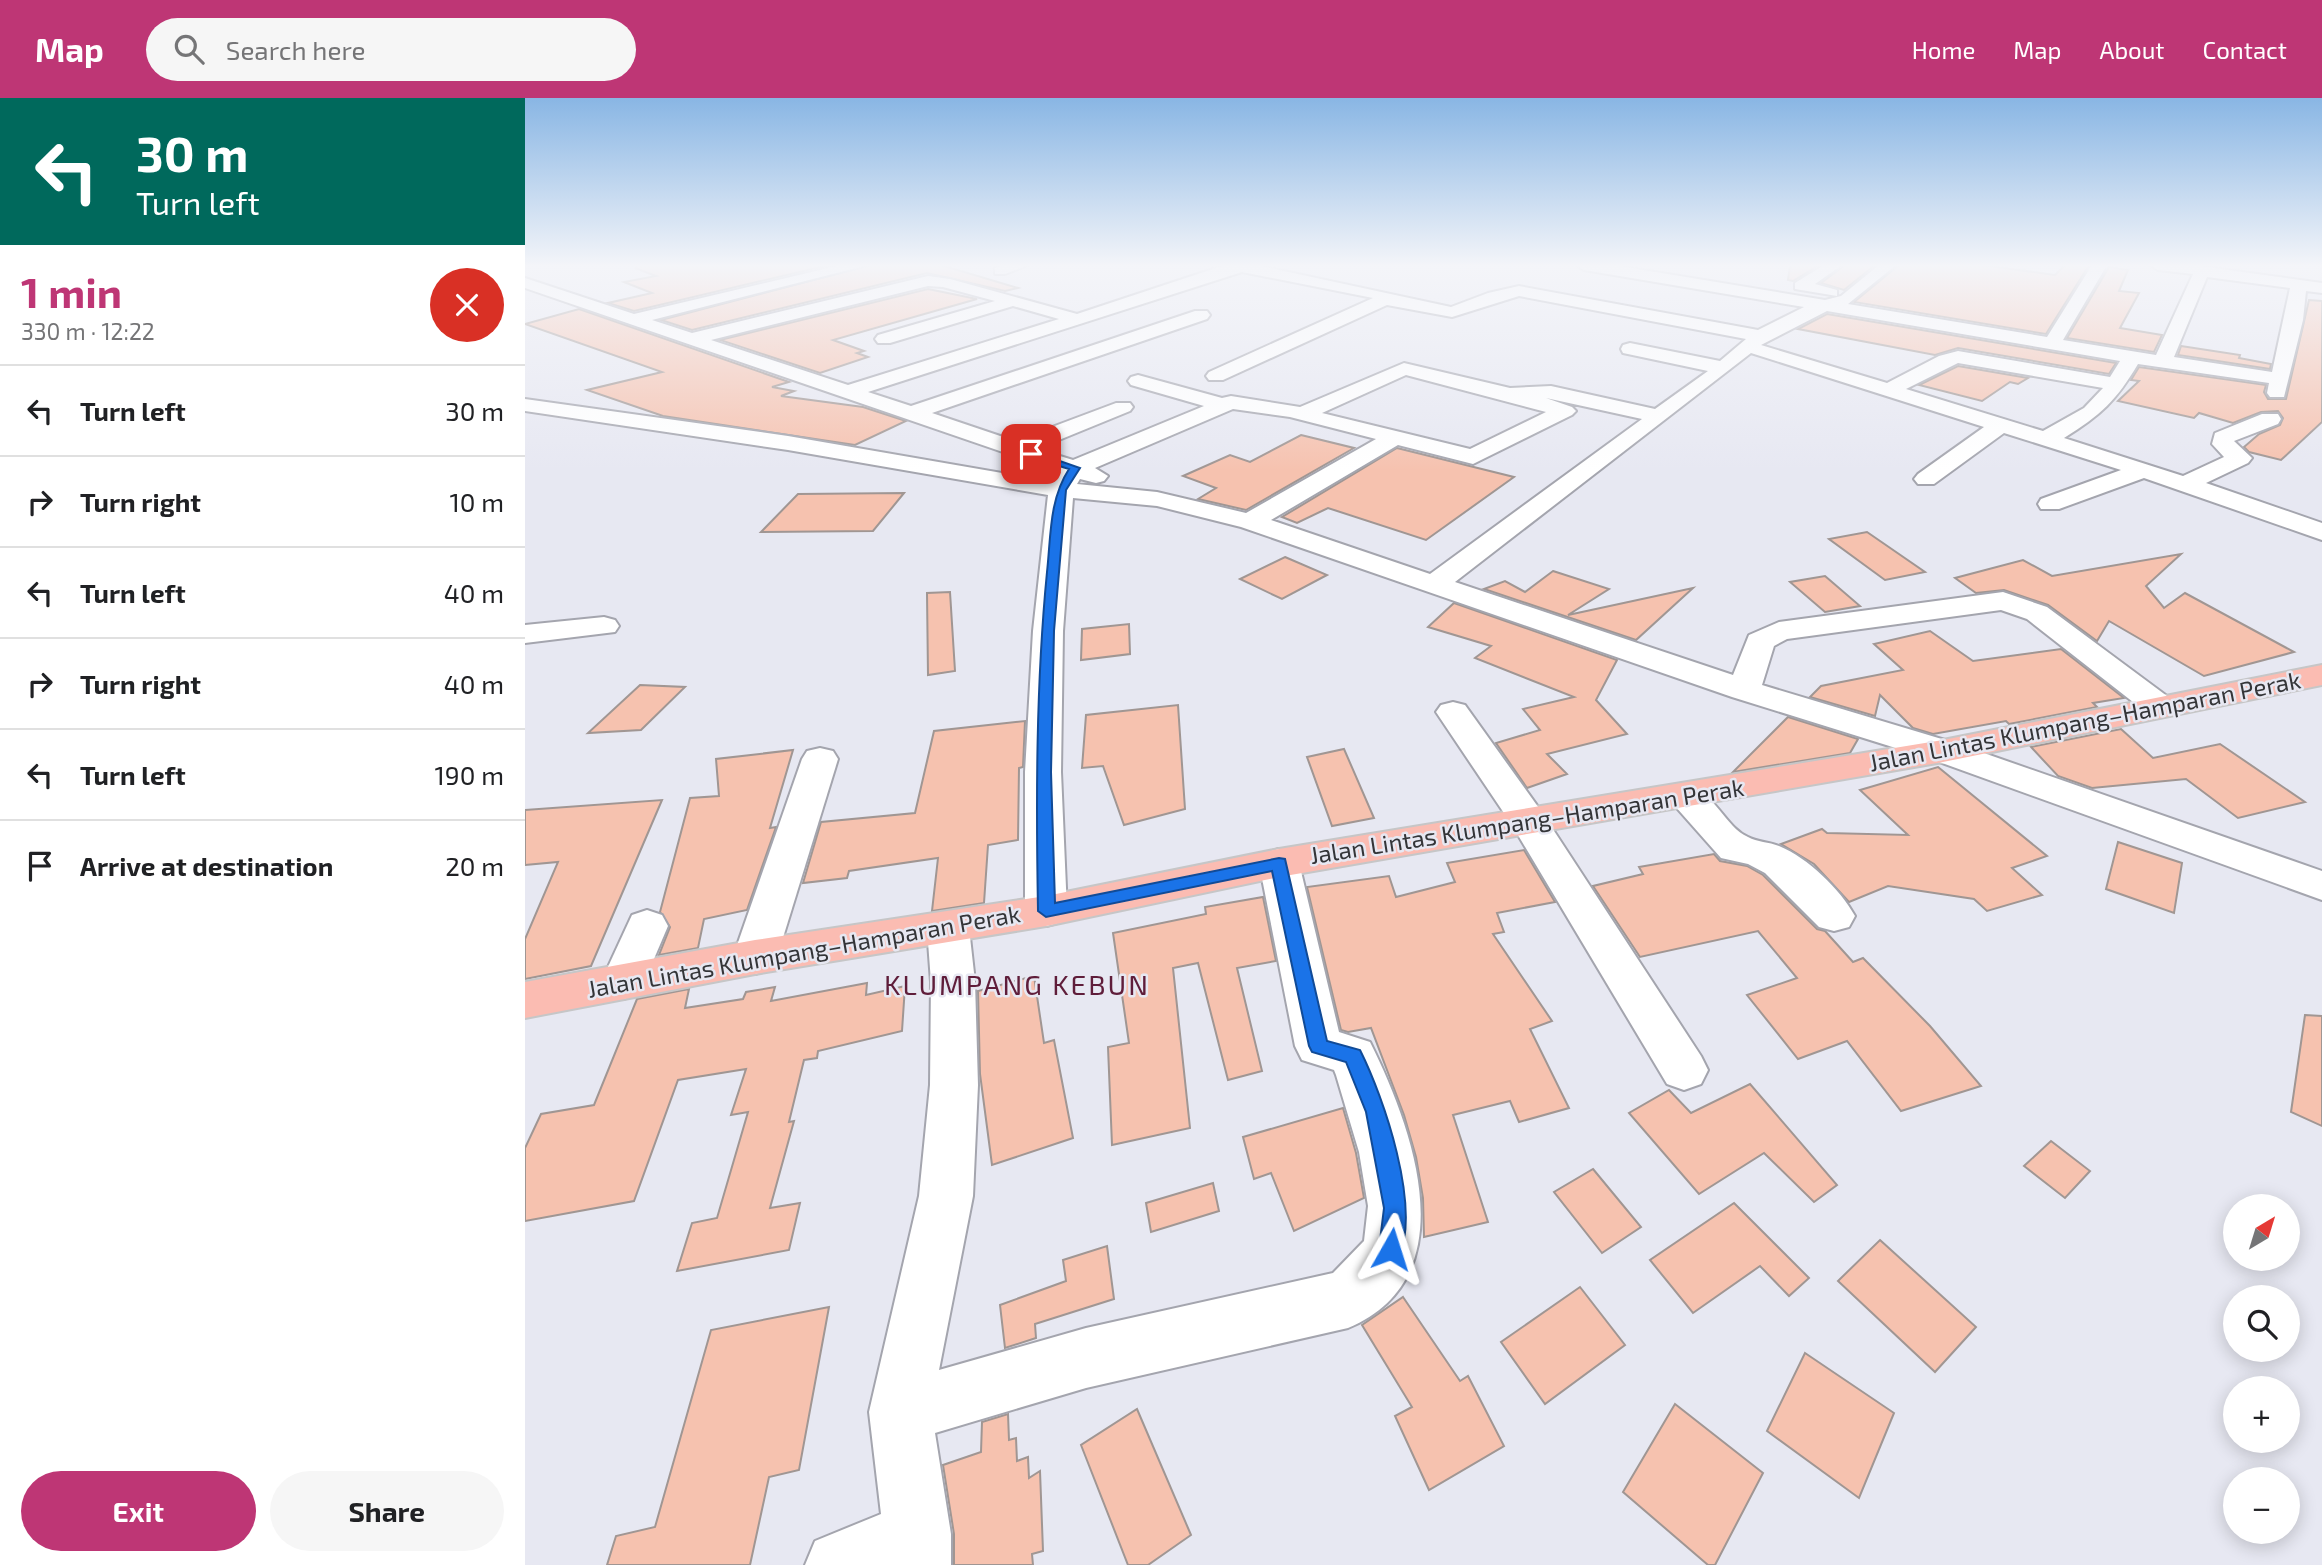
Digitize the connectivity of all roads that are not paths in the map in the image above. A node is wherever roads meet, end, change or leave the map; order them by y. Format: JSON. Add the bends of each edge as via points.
{"nodes":[{"id":1,"x":671,"y":333,"type":"edge"},
{"id":2,"x":713,"y":333,"type":"edge"},
{"id":3,"x":903,"y":333,"type":"edge"},
{"id":4,"x":1031,"y":333,"type":"edge"},
{"id":5,"x":1147,"y":333,"type":"edge"},
{"id":6,"x":1312,"y":333,"type":"edge"},
{"id":7,"x":1717,"y":333,"type":"edge"},
{"id":8,"x":1771,"y":333,"type":"edge"},
{"id":9,"x":1997,"y":333,"type":"edge"},
{"id":10,"x":2058,"y":333,"type":"edge"},
{"id":11,"x":2174,"y":333,"type":"edge"},
{"id":12,"x":2289,"y":333,"type":"edge"},
{"id":13,"x":884,"y":339,"type":"dead end"},
{"id":14,"x":687,"y":340,"type":"junction"},
{"id":15,"x":1755,"y":342,"type":"junction"},
{"id":16,"x":2052,"y":343,"type":"junction"},
{"id":17,"x":772,"y":344,"type":"dead end"},
{"id":18,"x":1630,"y":349,"type":"dead end"},
{"id":19,"x":733,"y":355,"type":"junction"},
{"id":20,"x":2132,"y":357,"type":"junction"},
{"id":21,"x":2163,"y":360,"type":"junction"},
{"id":22,"x":1724,"y":368,"type":"junction"},
{"id":23,"x":1216,"y":376,"type":"dead end"},
{"id":24,"x":1138,"y":381,"type":"dead end"},
{"id":25,"x":2115,"y":384,"type":"junction"},
{"id":26,"x":1889,"y":390,"type":"junction"},
{"id":27,"x":844,"y":393,"type":"junction"},
{"id":28,"x":1510,"y":394,"type":"junction"},
{"id":29,"x":1220,"y":404,"type":"junction"},
{"id":30,"x":525,"y":405,"type":"edge"},
{"id":31,"x":1123,"y":407,"type":"dead end"},
{"id":32,"x":909,"y":414,"type":"junction"},
{"id":33,"x":1302,"y":414,"type":"junction"},
{"id":34,"x":1657,"y":415,"type":"junction"},
{"id":35,"x":2270,"y":419,"type":"dead end"},
{"id":36,"x":2002,"y":425,"type":"junction"},
{"id":37,"x":1394,"y":438,"type":"junction"},
{"id":38,"x":2046,"y":439,"type":"junction"},
{"id":39,"x":1016,"y":449,"type":"junction"},
{"id":40,"x":2144,"y":470,"type":"junction"},
{"id":41,"x":1068,"y":479,"type":"junction"},
{"id":42,"x":1926,"y":479,"type":"dead end"},
{"id":43,"x":2185,"y":484,"type":"junction"},
{"id":44,"x":2050,"y":504,"type":"dead end"},
{"id":45,"x":1250,"y":522,"type":"junction"},
{"id":46,"x":2322,"y":532,"type":"edge"},
{"id":47,"x":1433,"y":585,"type":"junction"},
{"id":48,"x":604,"y":626,"type":"dead end"},
{"id":49,"x":525,"y":634,"type":"edge"},
{"id":50,"x":2320,"y":677,"type":"edge"},
{"id":51,"x":1744,"y":690,"type":"junction"},
{"id":52,"x":2159,"y":706,"type":"junction"},
{"id":53,"x":1453,"y":712,"type":"dead end"},
{"id":54,"x":1943,"y":751,"type":"junction"},
{"id":55,"x":820,"y":759,"type":"dead end"},
{"id":56,"x":1686,"y":797,"type":"junction"},
{"id":57,"x":1528,"y":820,"type":"junction"},
{"id":58,"x":1279,"y":863,"type":"junction"},
{"id":59,"x":2322,"y":886,"type":"edge"},
{"id":60,"x":1046,"y":911,"type":"junction"},
{"id":61,"x":1834,"y":916,"type":"dead end"},
{"id":62,"x":647,"y":926,"type":"dead end"},
{"id":63,"x":948,"y":928,"type":"junction"},
{"id":64,"x":755,"y":957,"type":"junction"},
{"id":65,"x":623,"y":982,"type":"junction"},
{"id":66,"x":525,"y":1000,"type":"edge"},
{"id":67,"x":1684,"y":1070,"type":"dead end"},
{"id":68,"x":900,"y":1412,"type":"junction"},
{"id":69,"x":917,"y":1550,"type":"edge"},
{"id":70,"x":839,"y":1565,"type":"edge"}],
"edges":[{"from":1,"to":14,"type":"street"},
{"from":2,"to":14,"type":"street"},
{"from":3,"to":13,"type":"street"},
{"from":4,"to":27,"type":"street"},
{"from":5,"to":32,"type":"street"},
{"from":6,"to":23,"type":"street"},
{"from":7,"to":15,"type":"street"},
{"from":8,"to":15,"type":"street"},
{"from":9,"to":16,"type":"street"},
{"from":10,"to":16,"type":"street"},
{"from":11,"to":21,"type":"street"},
{"from":12,"to":21,"type":"street","via":[[2279,386]]},
{"from":14,"to":19,"type":"street"},
{"from":15,"to":22,"type":"street"},
{"from":15,"to":26,"type":"street"},
{"from":16,"to":20,"type":"street"},
{"from":17,"to":19,"type":"street"},
{"from":18,"to":22,"type":"street"},
{"from":19,"to":27,"type":"street"},
{"from":20,"to":21,"type":"street"},
{"from":20,"to":25,"type":"street"},
{"from":22,"to":34,"type":"street"},
{"from":24,"to":29,"type":"street"},
{"from":25,"to":26,"type":"street","via":[[1958,357]]},
{"from":25,"to":38,"type":"street","via":[[2091,412]]},
{"from":26,"to":36,"type":"street"},
{"from":27,"to":32,"type":"street"},
{"from":28,"to":33,"type":"street","via":[[1404,369]]},
{"from":28,"to":34,"type":"street","via":[[1551,391]]},
{"from":28,"to":37,"type":"street","via":[[1565,411],[1477,456]]},
{"from":29,"to":33,"type":"street","via":[[1244,402]]},
{"from":29,"to":41,"type":"street"},
{"from":30,"to":41,"type":"street"},
{"from":31,"to":39,"type":"street"},
{"from":32,"to":39,"type":"street"},
{"from":33,"to":37,"type":"street"},
{"from":34,"to":47,"type":"street"},
{"from":35,"to":43,"type":"street","via":[[2223,438],[2223,444],[2240,458]]},
{"from":36,"to":38,"type":"street"},
{"from":36,"to":42,"type":"street"},
{"from":37,"to":45,"type":"street"},
{"from":38,"to":40,"type":"street"},
{"from":39,"to":41,"type":"street"},
{"from":40,"to":43,"type":"street"},
{"from":40,"to":44,"type":"street"},
{"from":41,"to":45,"type":"street"},
{"from":41,"to":60,"type":"street","via":[[1045,685]]},
{"from":43,"to":46,"type":"street"},
{"from":45,"to":47,"type":"street"},
{"from":47,"to":51,"type":"street"},
{"from":48,"to":49,"type":"street"},
{"from":50,"to":52,"type":"main road","name":"Jalan Lintas Klumpang–Hamparan Perak"},
{"from":51,"to":52,"type":"street","via":[[1760,641],[1779,631],[2003,601],[2037,613]]},
{"from":51,"to":54,"type":"street"},
{"from":52,"to":54,"type":"main road","name":"Jalan Lintas Klumpang–Hamparan Perak"},
{"from":53,"to":57,"type":"street"},
{"from":54,"to":56,"type":"main road","name":"Jalan Lintas Klumpang–Hamparan Perak"},
{"from":54,"to":59,"type":"street"},
{"from":55,"to":64,"type":"street"},
{"from":56,"to":57,"type":"main road","name":"Jalan Lintas Klumpang–Hamparan Perak"},
{"from":56,"to":61,"type":"street","via":[[1735,849],[1775,858]]},
{"from":57,"to":58,"type":"main road","name":"Jalan Lintas Klumpang–Hamparan Perak"},
{"from":57,"to":67,"type":"street"},
{"from":58,"to":60,"type":"main road","name":"Jalan Lintas Klumpang–Hamparan Perak"},
{"from":58,"to":68,"type":"street","via":[[1319,1046],[1353,1056],[1376,1112],[1395,1208],[1391,1249],[1374,1275],[1348,1299],[1086,1359]]},
{"from":60,"to":63,"type":"main road","name":"Jalan Lintas Klumpang–Hamparan Perak"},
{"from":62,"to":65,"type":"street"},
{"from":63,"to":64,"type":"main road","name":"Jalan Lintas Klumpang–Hamparan Perak"},
{"from":63,"to":68,"type":"street","via":[[954,1085],[946,1196]]},
{"from":64,"to":65,"type":"main road","name":"Jalan Lintas Klumpang–Hamparan Perak"},
{"from":65,"to":66,"type":"main road","name":"Jalan Lintas Klumpang–Hamparan Perak"},
{"from":68,"to":69,"type":"street"},
{"from":69,"to":70,"type":"street"}]}
